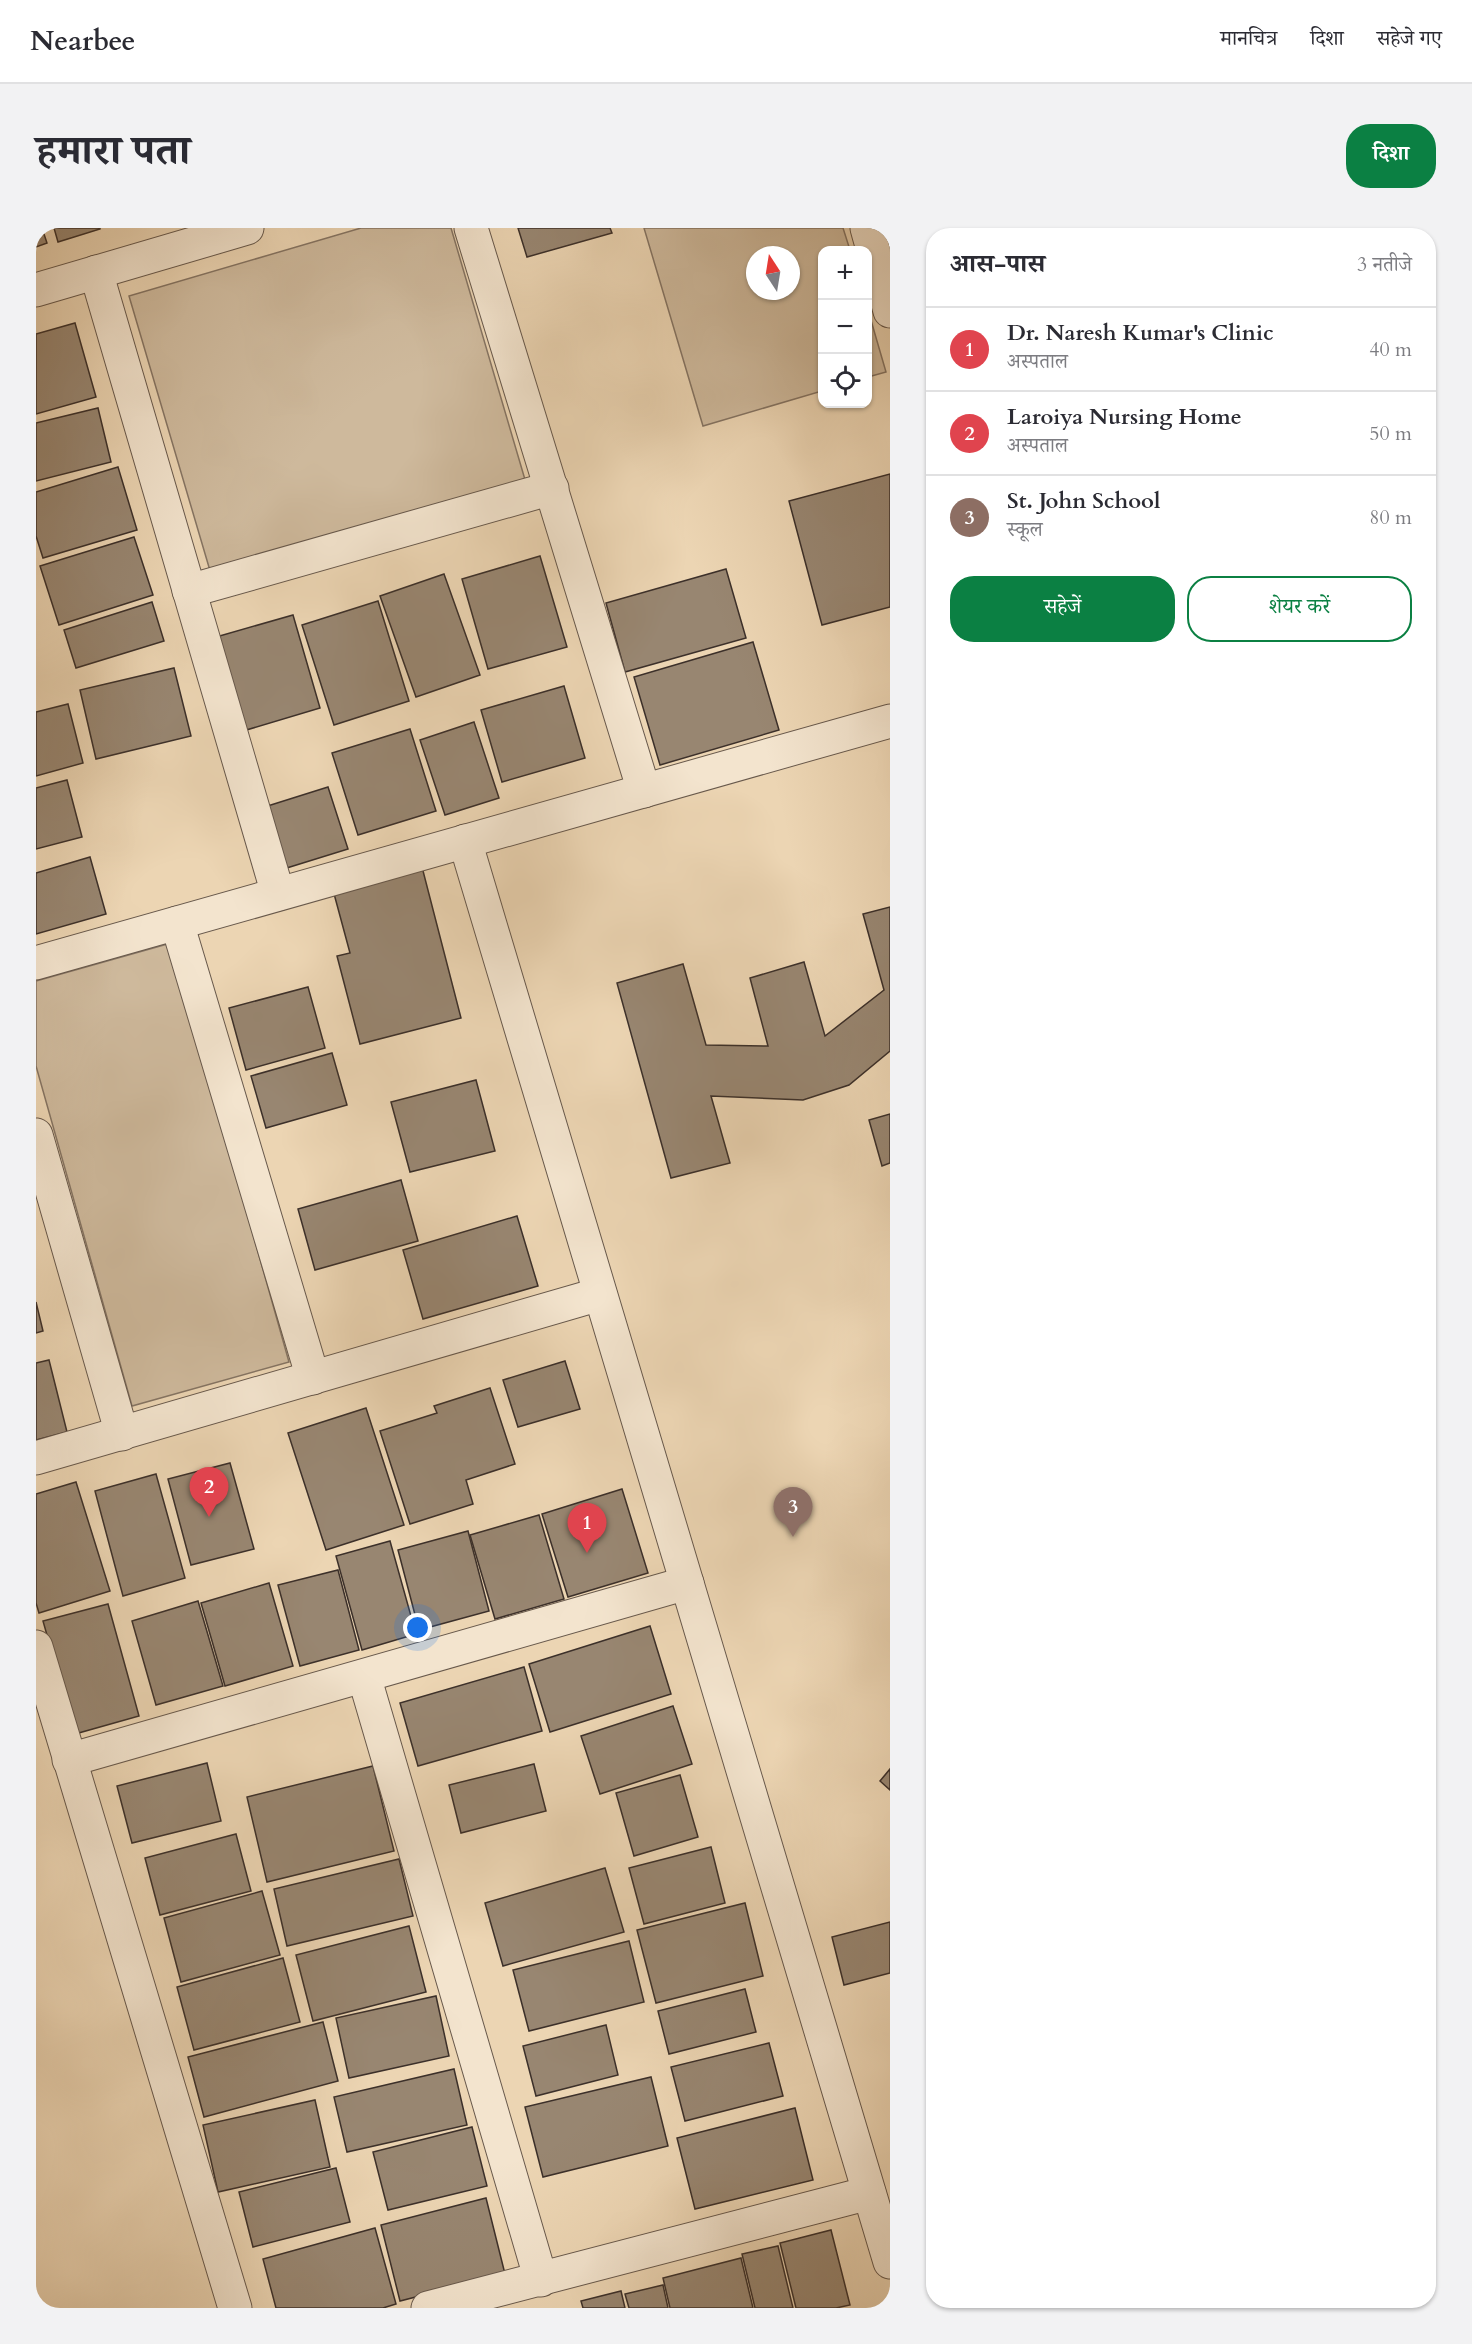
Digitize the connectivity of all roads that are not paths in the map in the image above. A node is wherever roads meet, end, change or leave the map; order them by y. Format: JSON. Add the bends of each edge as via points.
{"nodes":[{"id":1,"x":247,"y":228,"type":"edge"},
{"id":2,"x":471,"y":228,"type":"edge"},
{"id":3,"x":867,"y":228,"type":"edge"},
{"id":4,"x":96,"y":272,"type":"junction"},
{"id":5,"x":36,"y":290,"type":"edge"},
{"id":6,"x":890,"y":311,"type":"edge"},
{"id":7,"x":552,"y":488,"type":"junction"},
{"id":8,"x":189,"y":591,"type":"junction"},
{"id":9,"x":890,"y":721,"type":"edge"},
{"id":10,"x":644,"y":791,"type":"junction"},
{"id":11,"x":465,"y":841,"type":"junction"},
{"id":12,"x":278,"y":894,"type":"junction"},
{"id":13,"x":177,"y":923,"type":"junction"},
{"id":14,"x":36,"y":963,"type":"edge"},
{"id":15,"x":36,"y":1135,"type":"edge"},
{"id":16,"x":600,"y":1294,"type":"junction"},
{"id":17,"x":313,"y":1378,"type":"junction"},
{"id":18,"x":122,"y":1434,"type":"junction"},
{"id":19,"x":36,"y":1458,"type":"edge"},
{"id":20,"x":687,"y":1583,"type":"junction"},
{"id":21,"x":36,"y":1647,"type":"edge"},
{"id":22,"x":364,"y":1676,"type":"junction"},
{"id":23,"x":69,"y":1760,"type":"junction"},
{"id":24,"x":869,"y":2193,"type":"junction"},
{"id":25,"x":890,"y":2262,"type":"edge"},
{"id":26,"x":541,"y":2280,"type":"junction"},
{"id":27,"x":235,"y":2308,"type":"edge"},
{"id":28,"x":428,"y":2308,"type":"edge"}],
"edges":[{"from":1,"to":4,"type":"street"},
{"from":2,"to":7,"type":"street"},
{"from":3,"to":6,"type":"street"},
{"from":4,"to":5,"type":"street"},
{"from":4,"to":8,"type":"street"},
{"from":7,"to":8,"type":"street"},
{"from":7,"to":10,"type":"street"},
{"from":8,"to":12,"type":"street"},
{"from":9,"to":10,"type":"street"},
{"from":10,"to":11,"type":"street"},
{"from":11,"to":12,"type":"street"},
{"from":11,"to":16,"type":"street"},
{"from":12,"to":13,"type":"street"},
{"from":13,"to":14,"type":"street"},
{"from":13,"to":17,"type":"street"},
{"from":15,"to":18,"type":"street"},
{"from":16,"to":17,"type":"street"},
{"from":16,"to":20,"type":"street"},
{"from":17,"to":18,"type":"street"},
{"from":18,"to":19,"type":"street"},
{"from":20,"to":22,"type":"street"},
{"from":20,"to":24,"type":"street"},
{"from":21,"to":23,"type":"street"},
{"from":22,"to":23,"type":"street"},
{"from":22,"to":26,"type":"street"},
{"from":23,"to":27,"type":"street"},
{"from":24,"to":25,"type":"street"},
{"from":24,"to":26,"type":"street"},
{"from":26,"to":28,"type":"street"}]}
